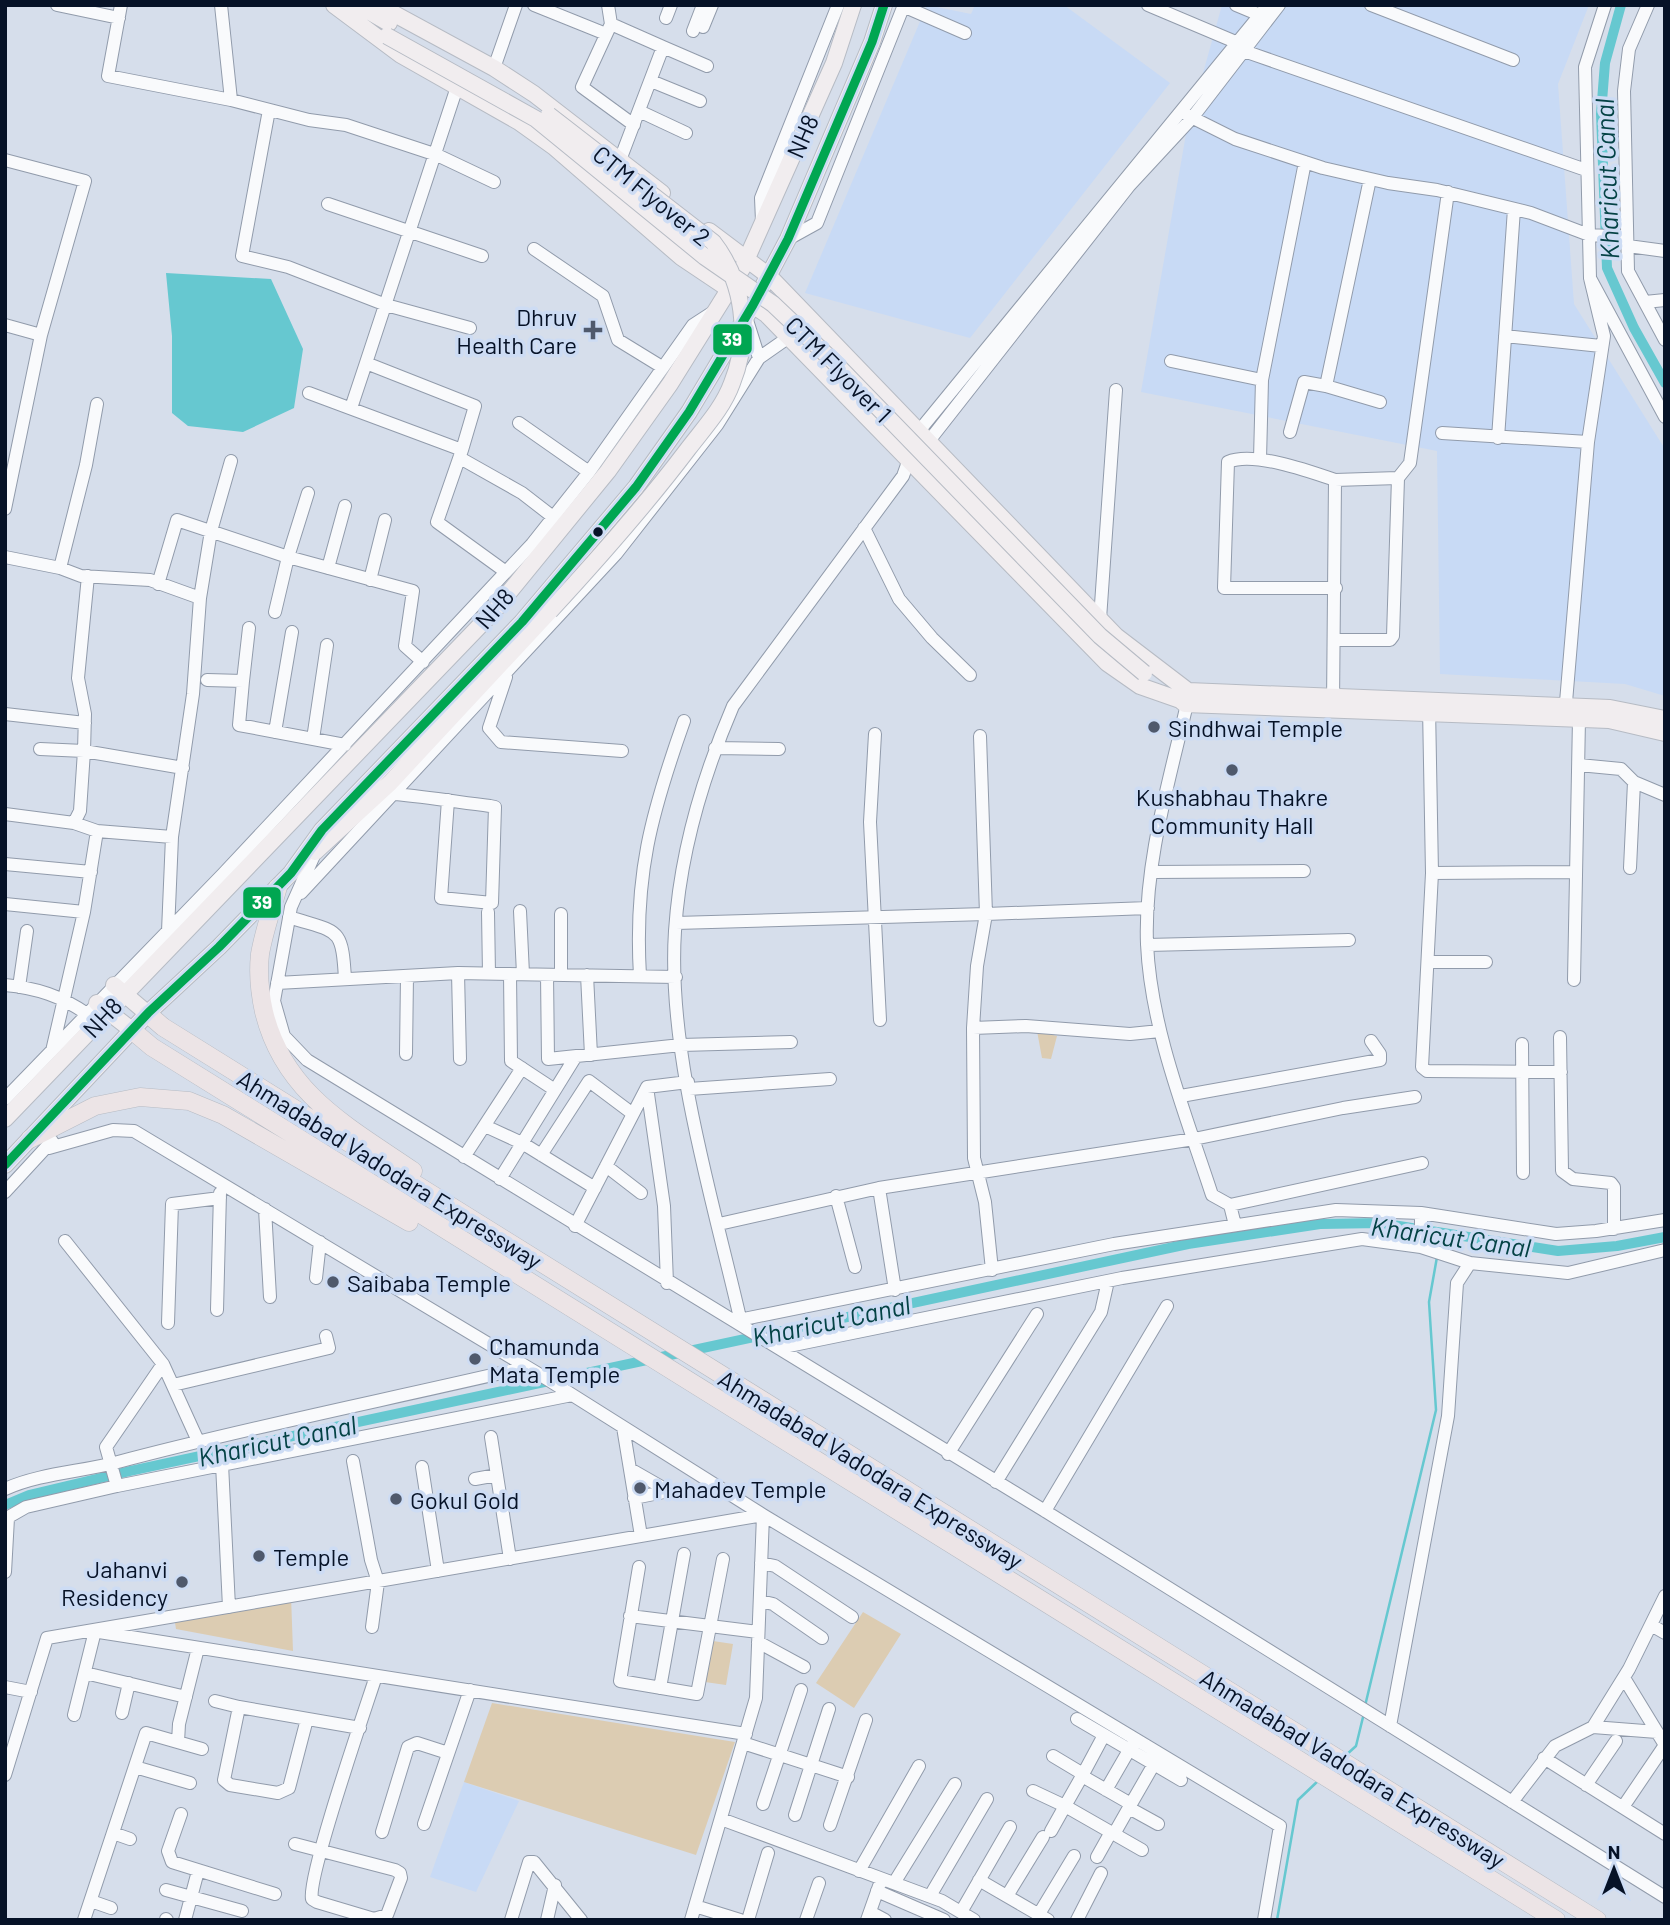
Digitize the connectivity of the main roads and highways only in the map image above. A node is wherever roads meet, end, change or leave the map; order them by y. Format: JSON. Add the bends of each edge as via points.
{"nodes":[{"id":1,"x":334,"y":5,"type":"edge"},
{"id":2,"x":379,"y":5,"type":"edge"},
{"id":3,"x":884,"y":5,"type":"edge"},
{"id":4,"x":839,"y":6,"type":"edge"},
{"id":5,"x":357,"y":12,"type":"edge"},
{"id":6,"x":746,"y":261,"type":"junction"},
{"id":7,"x":768,"y":276,"type":"junction"},
{"id":8,"x":730,"y":291,"type":"junction"},
{"id":9,"x":750,"y":311,"type":"junction"},
{"id":10,"x":1185,"y":699,"type":"junction"},
{"id":11,"x":1570,"y":714,"type":"junction"},
{"id":12,"x":1665,"y":719,"type":"edge"},
{"id":13,"x":1665,"y":733,"type":"edge"},
{"id":14,"x":291,"y":873,"type":"junction"},
{"id":15,"x":278,"y":887,"type":"junction"},
{"id":16,"x":119,"y":989,"type":"junction"},
{"id":17,"x":97,"y":1009,"type":"junction"},
{"id":18,"x":148,"y":1014,"type":"junction"},
{"id":19,"x":133,"y":1031,"type":"junction"},
{"id":20,"x":5,"y":1119,"type":"edge"},
{"id":21,"x":30,"y":1139,"type":"junction"},
{"id":22,"x":5,"y":1165,"type":"edge"},
{"id":23,"x":490,"y":1233,"type":"junction"},
{"id":24,"x":521,"y":1279,"type":"junction"},
{"id":25,"x":1556,"y":1920,"type":"edge"},
{"id":26,"x":1597,"y":1920,"type":"edge"}],
"edges":[{"from":1,"to":5,"type":"main road"},
{"from":2,"to":6,"type":"main road","via":[[494,68],[567,118]]},
{"from":3,"to":7,"type":"main road","name":"NH8","via":[[788,239]]},
{"from":4,"to":6,"type":"main road","name":"NH8","via":[[834,63]]},
{"from":5,"to":8,"type":"main road","via":[[401,55],[554,147],[681,257]]},
{"from":5,"to":10,"type":"main road","name":"CTM Flyover 1","bridge":true,"via":[[387,36],[536,119],[705,257],[773,303],[1100,636],[1144,673]]},
{"from":5,"to":14,"type":"main road","name":"CTM Flyover 2","bridge":true,"via":[[549,115],[713,243],[728,262],[737,288],[743,335],[732,384],[719,408],[649,499],[371,800]]},
{"from":6,"to":7,"type":"main road"},
{"from":6,"to":8,"type":"main road","name":"NH8"},
{"from":7,"to":9,"type":"main road","name":"NH8"},
{"from":7,"to":10,"type":"main road","via":[[1116,636]]},
{"from":8,"to":9,"type":"main road"},
{"from":8,"to":16,"type":"main road","name":"NH8","via":[[608,471],[490,615]]},
{"from":9,"to":10,"type":"main road","via":[[789,337],[910,468],[1107,663],[1140,685]]},
{"from":9,"to":14,"type":"main road","name":"NH8","via":[[689,412],[636,487],[522,622],[322,830]]},
{"from":10,"to":11,"type":"main road"},
{"from":11,"to":12,"type":"main road","via":[[1610,708]]},
{"from":11,"to":13,"type":"main road"},
{"from":14,"to":15,"type":"main road","name":"NH8"},
{"from":15,"to":18,"type":"main road","name":"NH8"},
{"from":15,"to":23,"type":"highway","via":[[260,955],[261,997],[270,1037],[292,1076],[321,1108],[454,1199]]},
{"from":16,"to":17,"type":"main road","name":"NH8"},
{"from":16,"to":18,"type":"main road"},
{"from":17,"to":19,"type":"main road"},
{"from":17,"to":20,"type":"main road","name":"NH8"},
{"from":18,"to":19,"type":"main road","name":"NH8"},
{"from":18,"to":23,"type":"highway","name":"Ahmadabad Vadodara Expressway"},
{"from":19,"to":21,"type":"main road","name":"NH8"},
{"from":19,"to":24,"type":"highway","name":"Ahmadabad Vadodara Expressway"},
{"from":21,"to":22,"type":"main road","name":"NH8"},
{"from":21,"to":24,"type":"highway","via":[[95,1106],[140,1097],[189,1101],[223,1115],[486,1266]]},
{"from":23,"to":26,"type":"highway","name":"Ahmadabad Vadodara Expressway"},
{"from":24,"to":25,"type":"highway","name":"Ahmadabad Vadodara Expressway"}]}
